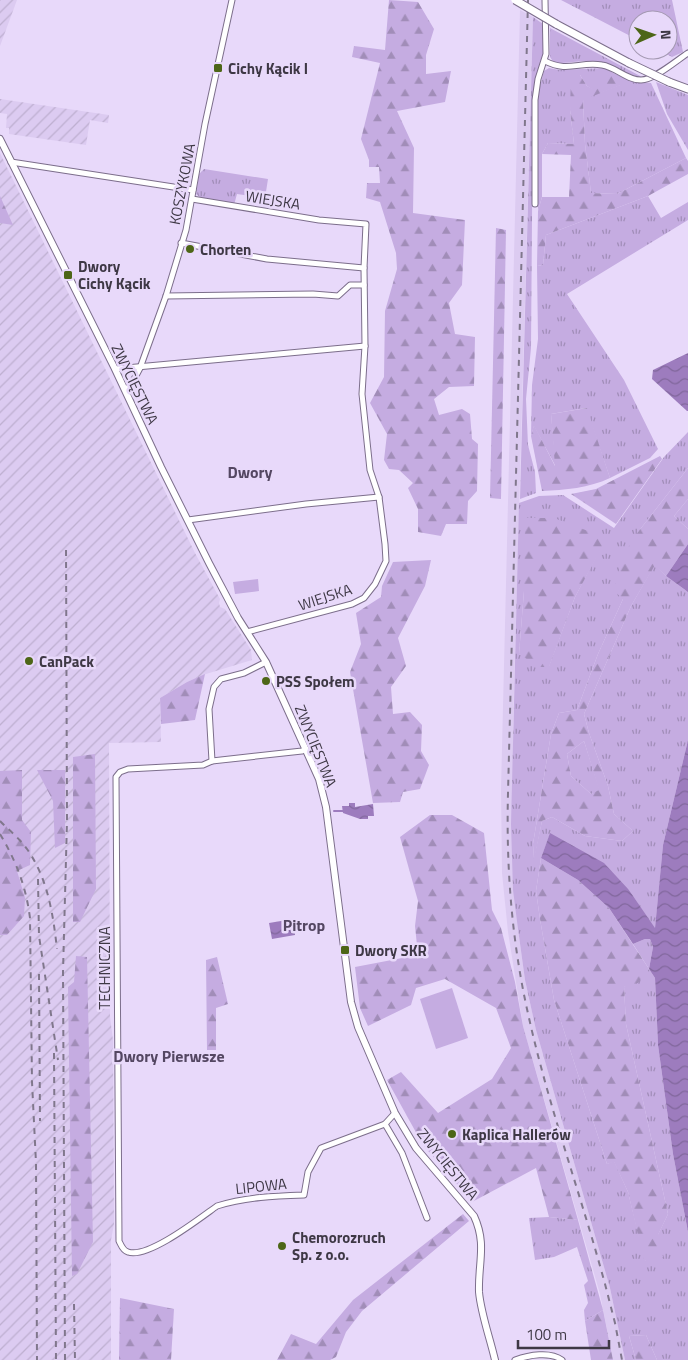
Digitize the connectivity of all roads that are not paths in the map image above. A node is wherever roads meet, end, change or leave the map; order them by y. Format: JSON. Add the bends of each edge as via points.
{"nodes":[{"id":1,"x":232,"y":0,"type":"edge"},
{"id":2,"x":514,"y":0,"type":"edge"},
{"id":3,"x":545,"y":0,"type":"edge"},
{"id":4,"x":688,"y":53,"type":"edge"},
{"id":5,"x":545,"y":61,"type":"junction"},
{"id":6,"x":688,"y":89,"type":"edge"},
{"id":7,"x":0,"y":138,"type":"edge"},
{"id":8,"x":11,"y":162,"type":"junction"},
{"id":9,"x":192,"y":190,"type":"junction"},
{"id":10,"x":192,"y":199,"type":"junction"},
{"id":11,"x":535,"y":204,"type":"dead end"},
{"id":12,"x":181,"y":243,"type":"junction"},
{"id":13,"x":364,"y":268,"type":"junction"},
{"id":14,"x":364,"y":285,"type":"junction"},
{"id":15,"x":166,"y":296,"type":"junction"},
{"id":16,"x":365,"y":346,"type":"junction"},
{"id":17,"x":140,"y":368,"type":"junction"},
{"id":18,"x":115,"y":369,"type":"junction"},
{"id":19,"x":125,"y":390,"type":"junction"},
{"id":20,"x":378,"y":497,"type":"junction"},
{"id":21,"x":188,"y":520,"type":"junction"},
{"id":22,"x":247,"y":632,"type":"junction"},
{"id":23,"x":266,"y":662,"type":"junction"},
{"id":24,"x":306,"y":749,"type":"junction"},
{"id":25,"x":212,"y":761,"type":"junction"},
{"id":26,"x":395,"y":1113,"type":"junction"},
{"id":27,"x":385,"y":1124,"type":"junction"},
{"id":28,"x":427,"y":1218,"type":"dead end"},
{"id":29,"x":130,"y":1253,"type":"joint"},
{"id":30,"x":495,"y":1360,"type":"edge"},
{"id":31,"x":515,"y":1360,"type":"edge"},
{"id":32,"x":562,"y":1360,"type":"edge"}],
"edges":[{"from":1,"to":9,"type":"street","name":"KOSZYKOWA"},
{"from":2,"to":6,"type":"main road","bridge":true,"via":[[629,63]]},
{"from":3,"to":5,"type":"street"},
{"from":4,"to":5,"type":"street","via":[[650,78],[641,80],[628,78],[602,65],[564,68]]},
{"from":5,"to":11,"type":"street","via":[[536,93]]},
{"from":7,"to":8,"type":"street","name":"ZWYCIĘSTWA"},
{"from":8,"to":9,"type":"street"},
{"from":8,"to":18,"type":"street","name":"ZWYCIĘSTWA"},
{"from":9,"to":10,"type":"street","name":"KOSZYKOWA"},
{"from":10,"to":12,"type":"street","name":"KOSZYKOWA"},
{"from":10,"to":13,"type":"street","name":"WIEJSKA","via":[[319,220],[366,224]]},
{"from":12,"to":13,"type":"street","via":[[267,259]]},
{"from":12,"to":15,"type":"street","name":"KOSZYKOWA"},
{"from":13,"to":14,"type":"street","name":"WIEJSKA"},
{"from":14,"to":15,"type":"street","via":[[350,285],[338,296]]},
{"from":14,"to":16,"type":"street","name":"WIEJSKA"},
{"from":15,"to":17,"type":"street","name":"KOSZYKOWA"},
{"from":16,"to":17,"type":"street"},
{"from":16,"to":20,"type":"street","name":"WIEJSKA","via":[[362,394],[370,470]]},
{"from":17,"to":18,"type":"street"},
{"from":17,"to":19,"type":"street","name":"KOSZYKOWA","via":[[132,385]]},
{"from":18,"to":19,"type":"street","name":"ZWYCIĘSTWA"},
{"from":19,"to":21,"type":"street","name":"ZWYCIĘSTWA"},
{"from":20,"to":21,"type":"street"},
{"from":20,"to":22,"type":"street","name":"WIEJSKA","via":[[386,561],[364,598]]},
{"from":21,"to":22,"type":"street","name":"ZWYCIĘSTWA"},
{"from":22,"to":23,"type":"street","name":"ZWYCIĘSTWA"},
{"from":23,"to":24,"type":"street","name":"ZWYCIĘSTWA"},
{"from":23,"to":25,"type":"street","via":[[244,673],[221,679],[214,687],[209,709]]},
{"from":24,"to":25,"type":"street","name":"TECHNICZNA"},
{"from":24,"to":26,"type":"street","name":"ZWYCIĘSTWA","via":[[326,806],[353,1013]]},
{"from":25,"to":29,"type":"street","name":"TECHNICZNA","via":[[203,765],[128,769],[116,777],[119,1241]]},
{"from":26,"to":27,"type":"street","name":"LIPOWA"},
{"from":26,"to":30,"type":"street","name":"ZWYCIĘSTWA","via":[[416,1148],[474,1216],[480,1229],[479,1293]]},
{"from":27,"to":28,"type":"street","via":[[402,1153]]},
{"from":27,"to":29,"type":"street","name":"LIPOWA","via":[[321,1148],[308,1172],[304,1195],[258,1197],[217,1206],[156,1247]]},
{"from":31,"to":32,"type":"street","via":[[555,1355]]}]}
